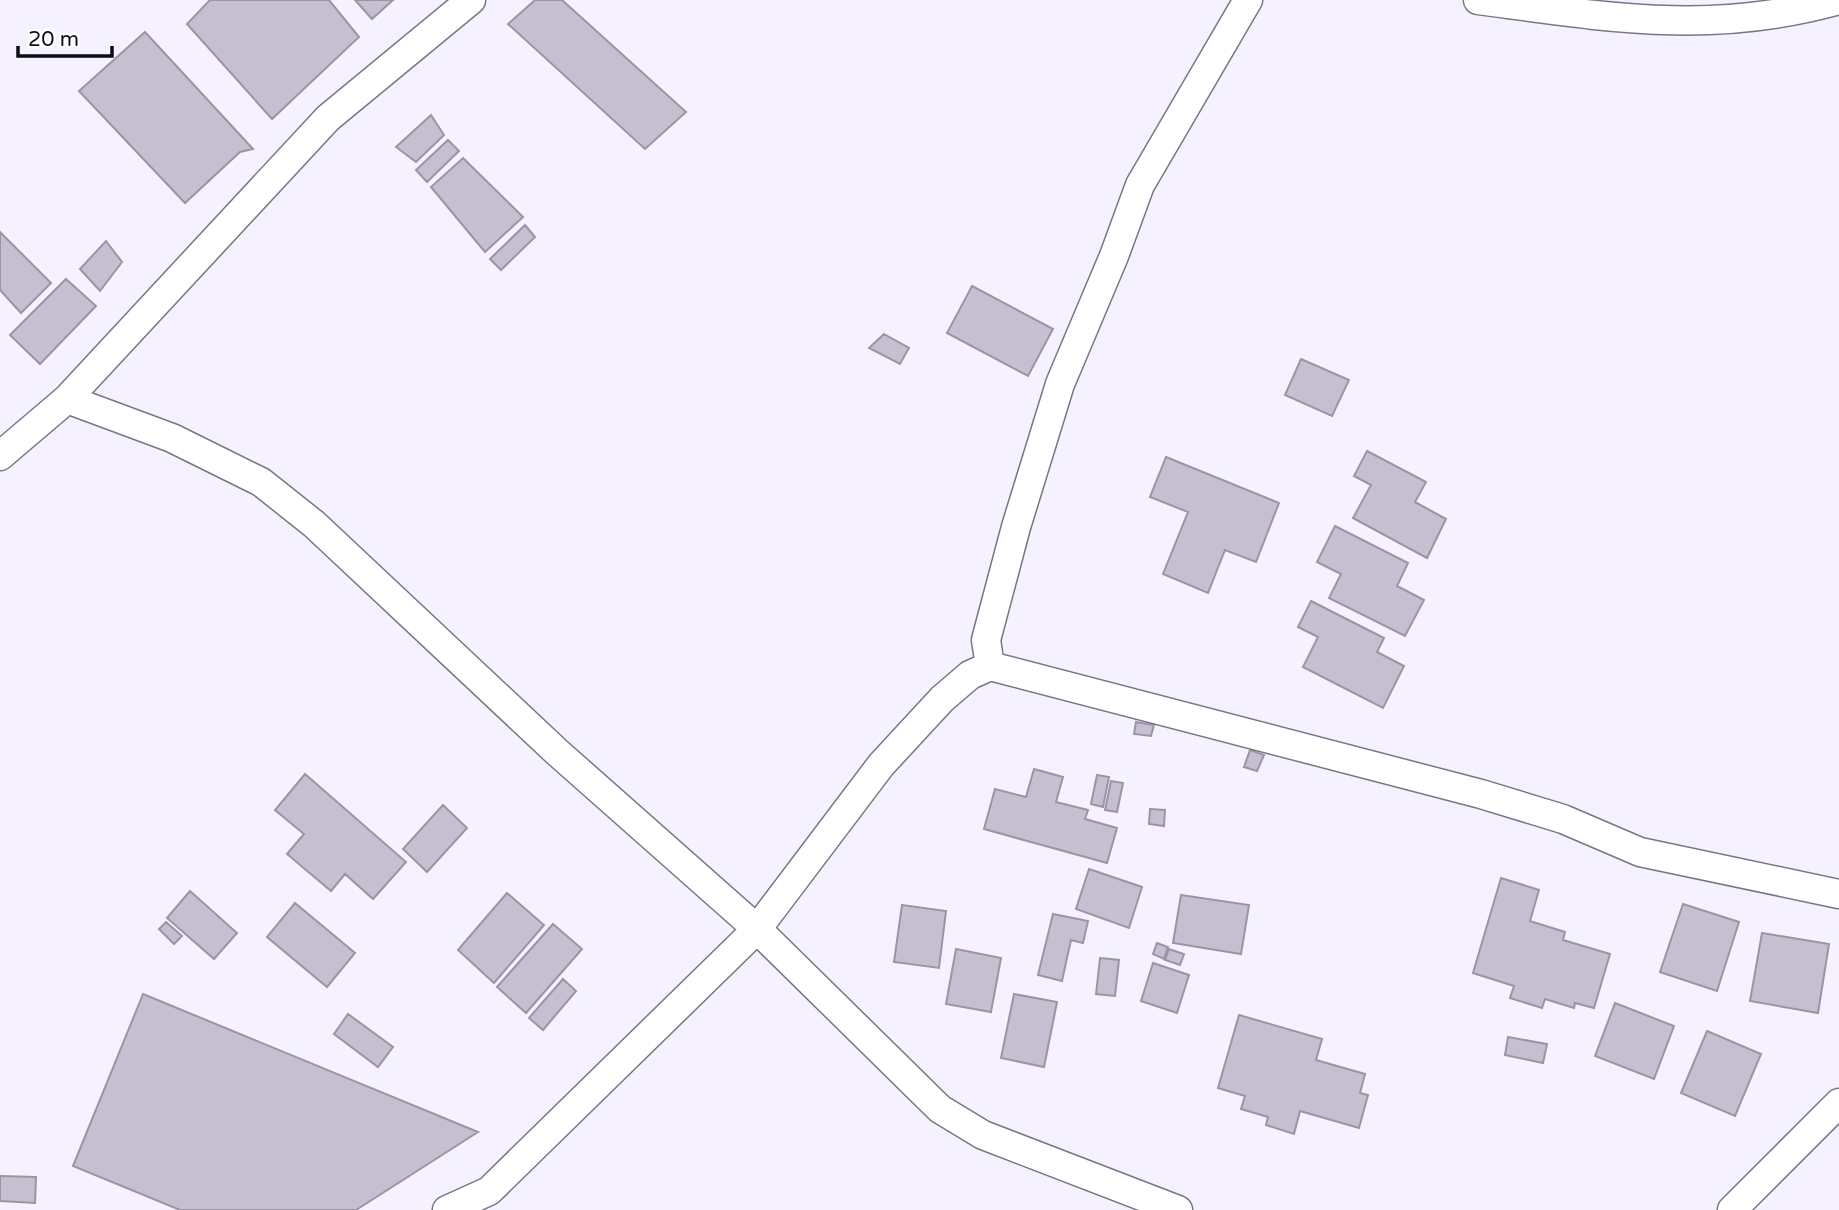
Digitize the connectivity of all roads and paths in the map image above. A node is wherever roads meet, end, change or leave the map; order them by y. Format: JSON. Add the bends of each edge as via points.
{"nodes":[{"id":1,"x":471,"y":0,"type":"edge"},
{"id":2,"x":1248,"y":0,"type":"edge"},
{"id":3,"x":1478,"y":0,"type":"edge"},
{"id":4,"x":1839,"y":1,"type":"edge"},
{"id":5,"x":67,"y":399,"type":"junction"},
{"id":6,"x":0,"y":456,"type":"edge"},
{"id":7,"x":990,"y":666,"type":"junction"},
{"id":8,"x":1839,"y":894,"type":"edge"},
{"id":9,"x":757,"y":929,"type":"junction"},
{"id":10,"x":1839,"y":1103,"type":"edge"},
{"id":11,"x":447,"y":1210,"type":"edge"},
{"id":12,"x":1178,"y":1210,"type":"edge"},
{"id":13,"x":1732,"y":1210,"type":"edge"}],
"edges":[{"from":1,"to":5,"type":"street","via":[[328,118]]},
{"from":2,"to":7,"type":"street","via":[[1140,185],[1060,384],[986,640]]},
{"from":3,"to":4,"type":"street","via":[[1640,22],[1695,23]]},
{"from":5,"to":6,"type":"street"},
{"from":5,"to":9,"type":"street","via":[[172,438],[261,482],[314,524],[557,751]]},
{"from":7,"to":8,"type":"street","via":[[1481,794],[1563,819],[1640,852]]},
{"from":7,"to":9,"type":"street","via":[[970,675],[942,699],[881,765]]},
{"from":9,"to":11,"type":"street","via":[[489,1191]]},
{"from":9,"to":12,"type":"street","via":[[921,1092],[962,1125]]},
{"from":10,"to":13,"type":"street"}]}
